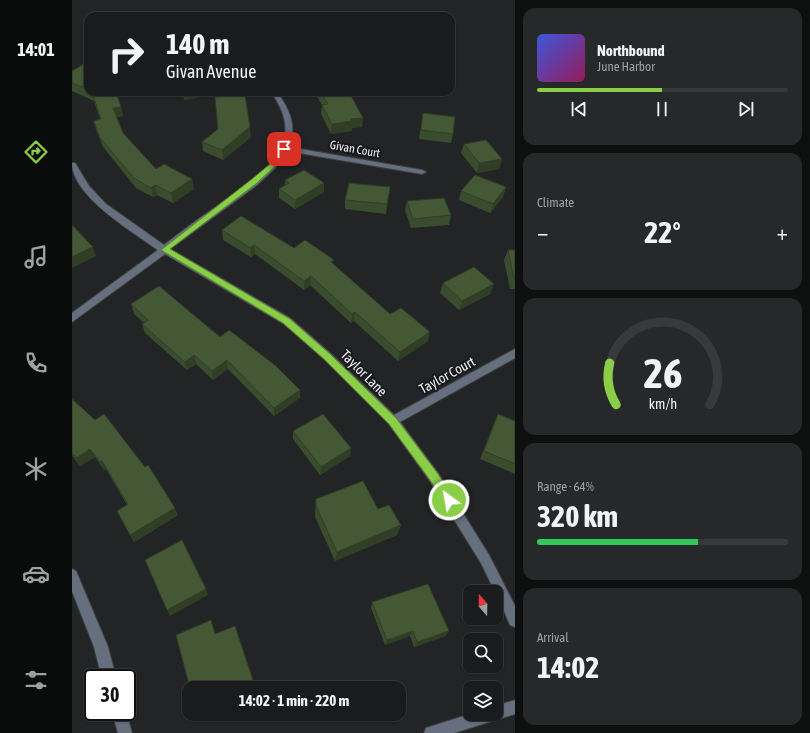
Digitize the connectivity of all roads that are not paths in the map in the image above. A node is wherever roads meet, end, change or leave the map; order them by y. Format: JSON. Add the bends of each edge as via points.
{"nodes":[{"id":1,"x":276,"y":96,"type":"edge"},
{"id":2,"x":284,"y":149,"type":"junction"},
{"id":3,"x":72,"y":165,"type":"edge"},
{"id":4,"x":422,"y":172,"type":"dead end"},
{"id":5,"x":165,"y":250,"type":"junction"},
{"id":6,"x":72,"y":318,"type":"edge"},
{"id":7,"x":515,"y":353,"type":"edge"},
{"id":8,"x":393,"y":421,"type":"junction"},
{"id":9,"x":72,"y":575,"type":"edge"},
{"id":10,"x":515,"y":620,"type":"edge"},
{"id":11,"x":107,"y":669,"type":"edge"},
{"id":12,"x":515,"y":707,"type":"edge"},
{"id":13,"x":503,"y":711,"type":"edge"},
{"id":14,"x":122,"y":721,"type":"edge"},
{"id":15,"x":470,"y":721,"type":"edge"},
{"id":16,"x":125,"y":733,"type":"edge"},
{"id":17,"x":431,"y":733,"type":"edge"}],
"edges":[{"from":1,"to":2,"type":"street","via":[[287,113],[290,125]]},
{"from":2,"to":4,"type":"street","name":"Givan Court"},
{"from":2,"to":5,"type":"street","via":[[272,166],[255,181]]},
{"from":3,"to":5,"type":"street","name":"Taylor Lane","via":[[86,188],[103,206]]},
{"from":5,"to":6,"type":"street"},
{"from":5,"to":8,"type":"street","name":"Taylor Lane","via":[[286,321],[327,356]]},
{"from":7,"to":8,"type":"street","name":"Taylor Court"},
{"from":8,"to":10,"type":"street","name":"Taylor Lane","via":[[434,477],[486,559]]},
{"from":9,"to":11,"type":"street","via":[[101,647]]},
{"from":12,"to":13,"type":"street"},
{"from":14,"to":16,"type":"street"},
{"from":15,"to":17,"type":"street"}]}
